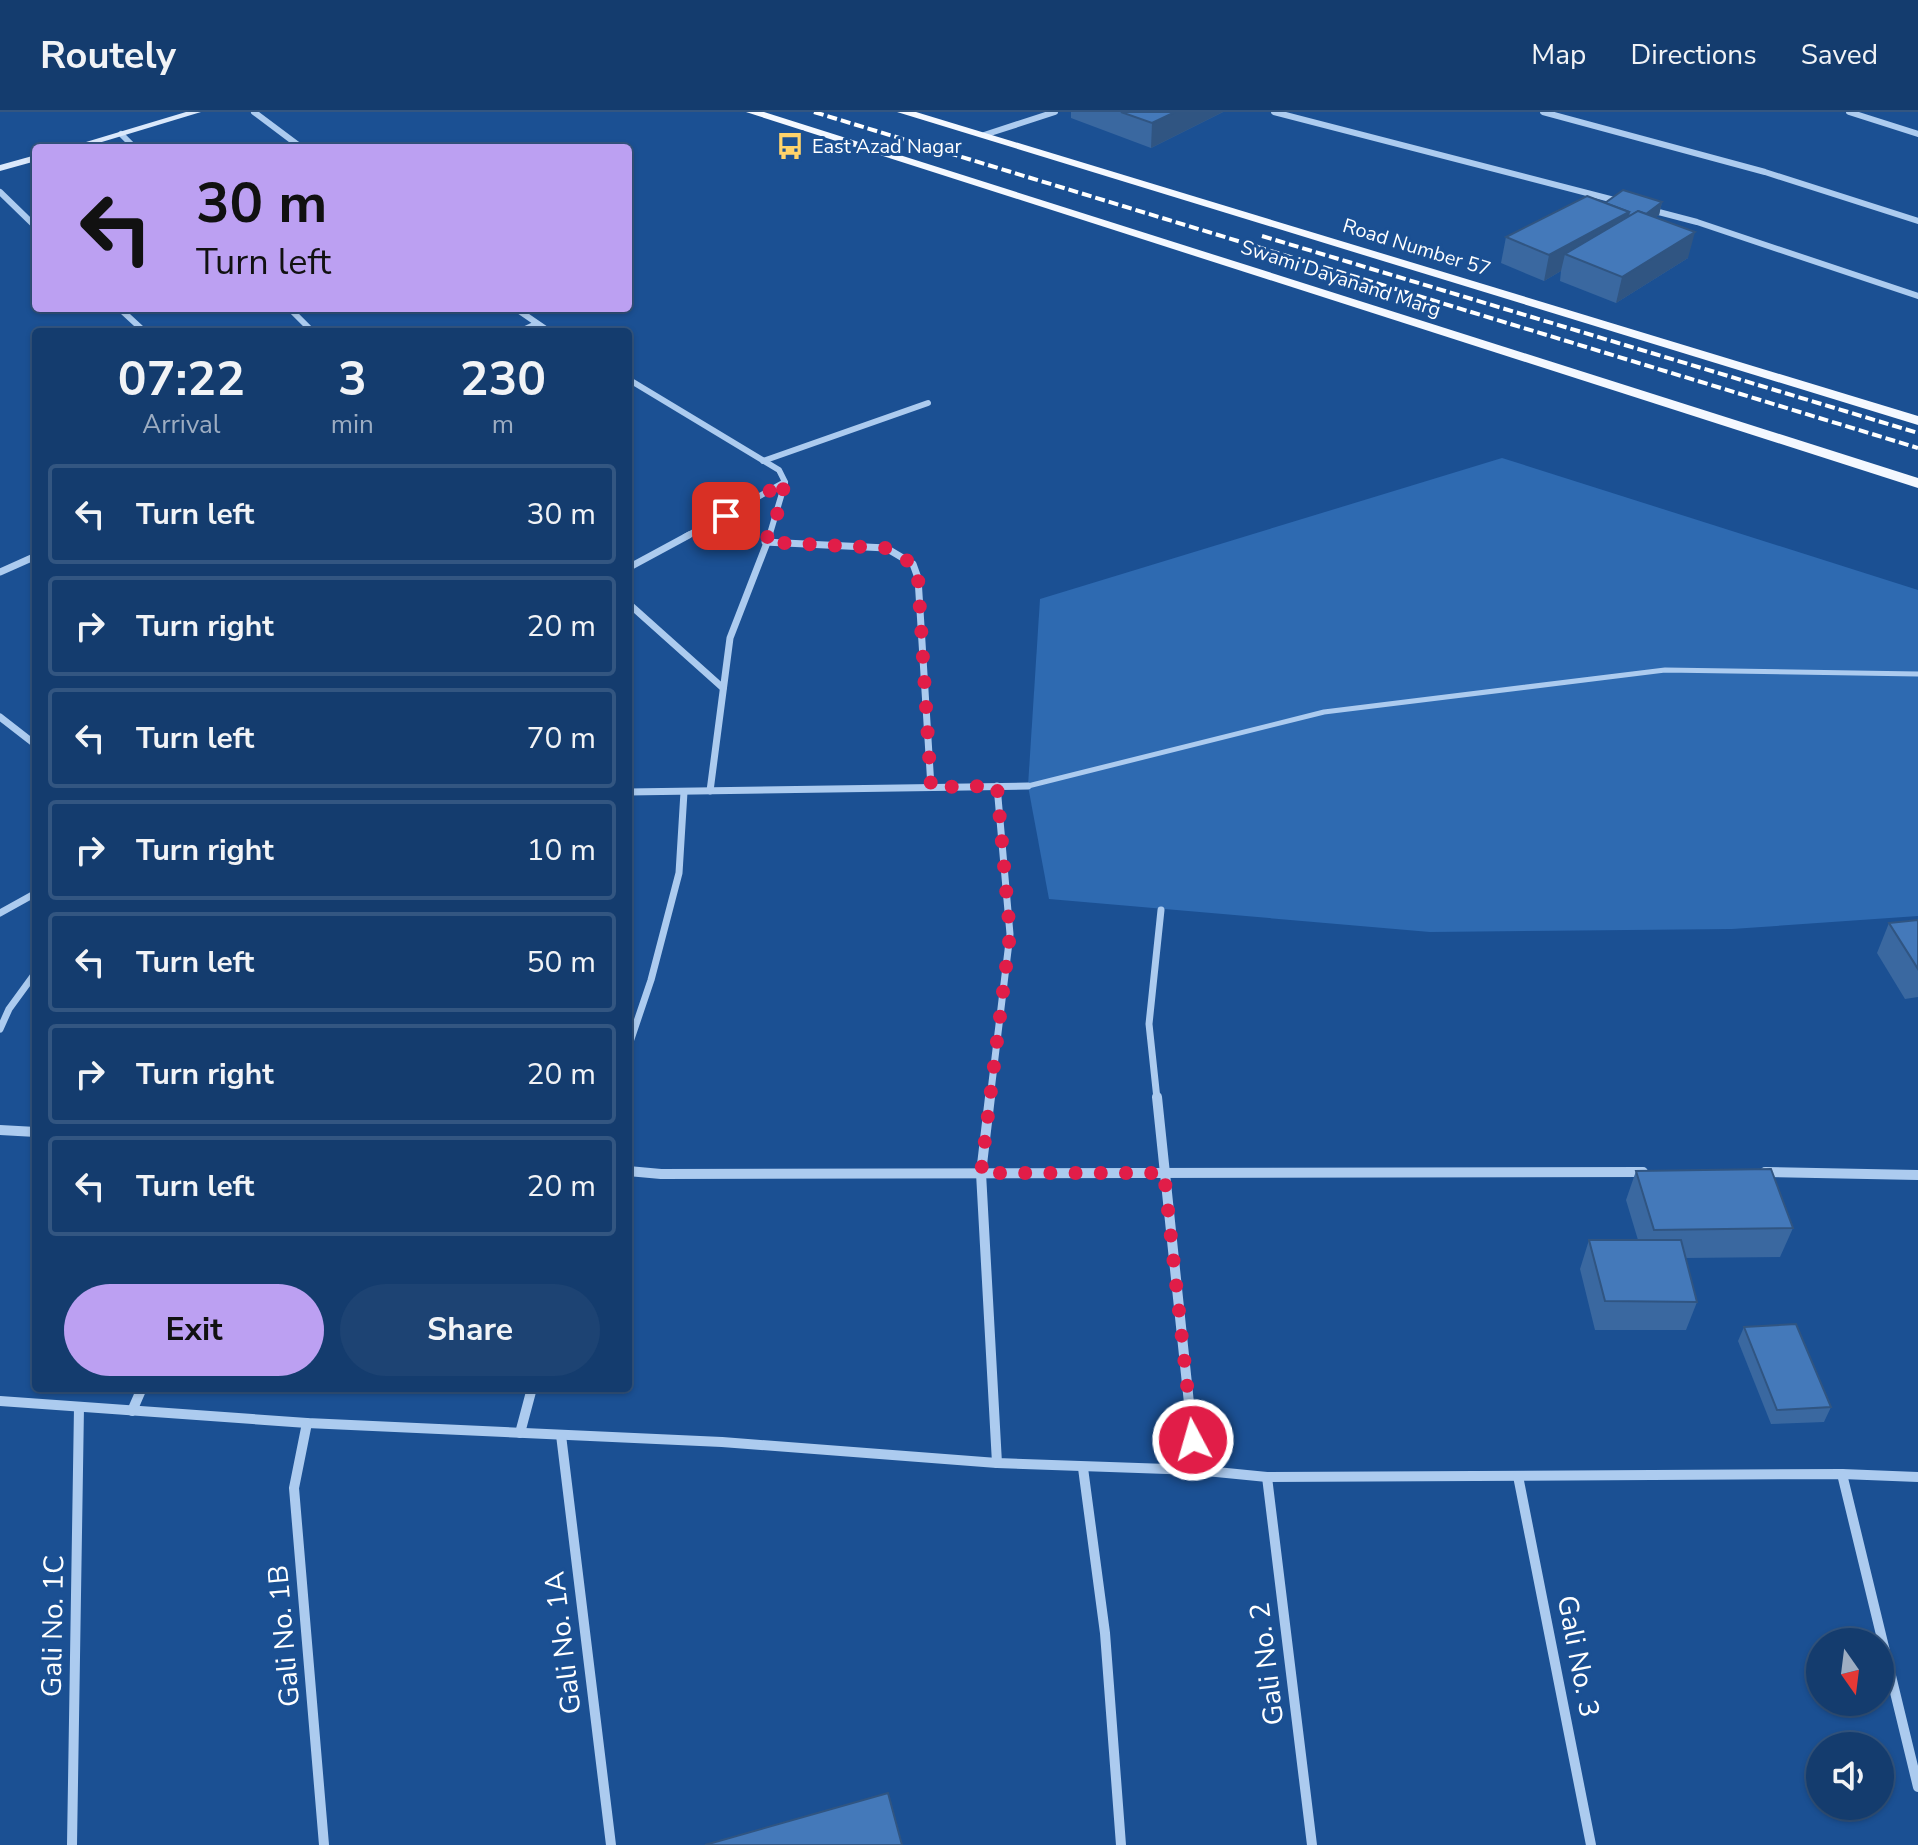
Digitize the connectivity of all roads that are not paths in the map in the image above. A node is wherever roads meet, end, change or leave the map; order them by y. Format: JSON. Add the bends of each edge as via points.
{"nodes":[{"id":1,"x":196,"y":112,"type":"edge"},
{"id":2,"x":254,"y":112,"type":"edge"},
{"id":3,"x":752,"y":112,"type":"edge"},
{"id":4,"x":903,"y":112,"type":"edge"},
{"id":5,"x":1055,"y":112,"type":"edge"},
{"id":6,"x":1274,"y":112,"type":"edge"},
{"id":7,"x":1543,"y":112,"type":"edge"},
{"id":8,"x":1849,"y":112,"type":"edge"},
{"id":9,"x":121,"y":134,"type":"junction"},
{"id":10,"x":1918,"y":134,"type":"edge"},
{"id":11,"x":984,"y":135,"type":"junction"},
{"id":12,"x":85,"y":144,"type":"edge"},
{"id":13,"x":131,"y":144,"type":"edge"},
{"id":14,"x":297,"y":144,"type":"edge"},
{"id":15,"x":32,"y":159,"type":"edge"},
{"id":16,"x":0,"y":168,"type":"edge"},
{"id":17,"x":0,"y":192,"type":"edge"},
{"id":18,"x":1622,"y":202,"type":"edge"},
{"id":19,"x":1637,"y":206,"type":"edge"},
{"id":20,"x":1918,"y":221,"type":"edge"},
{"id":21,"x":32,"y":223,"type":"edge"},
{"id":22,"x":1918,"y":296,"type":"edge"},
{"id":23,"x":123,"y":312,"type":"edge"},
{"id":24,"x":293,"y":312,"type":"edge"},
{"id":25,"x":520,"y":312,"type":"edge"},
{"id":26,"x":536,"y":324,"type":"junction"},
{"id":27,"x":141,"y":328,"type":"edge"},
{"id":28,"x":309,"y":328,"type":"edge"},
{"id":29,"x":528,"y":328,"type":"edge"},
{"id":30,"x":543,"y":328,"type":"edge"},
{"id":31,"x":632,"y":381,"type":"edge"},
{"id":32,"x":928,"y":403,"type":"dead end"},
{"id":33,"x":1918,"y":421,"type":"edge"},
{"id":34,"x":763,"y":461,"type":"junction"},
{"id":35,"x":785,"y":482,"type":"junction"},
{"id":36,"x":1918,"y":483,"type":"edge"},
{"id":37,"x":765,"y":542,"type":"junction"},
{"id":38,"x":32,"y":558,"type":"edge"},
{"id":39,"x":632,"y":566,"type":"edge"},
{"id":40,"x":0,"y":572,"type":"edge"},
{"id":41,"x":632,"y":607,"type":"edge"},
{"id":42,"x":1918,"y":674,"type":"edge"},
{"id":43,"x":723,"y":688,"type":"junction"},
{"id":44,"x":0,"y":717,"type":"edge"},
{"id":45,"x":32,"y":742,"type":"edge"},
{"id":46,"x":997,"y":786,"type":"junction"},
{"id":47,"x":1028,"y":786,"type":"joint"},
{"id":48,"x":931,"y":787,"type":"junction"},
{"id":49,"x":710,"y":791,"type":"junction"},
{"id":50,"x":632,"y":792,"type":"edge"},
{"id":51,"x":684,"y":792,"type":"junction"},
{"id":52,"x":32,"y":895,"type":"edge"},
{"id":53,"x":1161,"y":910,"type":"dead end"},
{"id":54,"x":0,"y":913,"type":"edge"},
{"id":55,"x":32,"y":977,"type":"edge"},
{"id":56,"x":0,"y":1029,"type":"edge"},
{"id":57,"x":632,"y":1036,"type":"edge"},
{"id":58,"x":0,"y":1130,"type":"edge"},
{"id":59,"x":32,"y":1132,"type":"edge"},
{"id":60,"x":632,"y":1171,"type":"edge"},
{"id":61,"x":1648,"y":1172,"type":"edge"},
{"id":62,"x":1756,"y":1172,"type":"edge"},
{"id":63,"x":981,"y":1173,"type":"junction"},
{"id":64,"x":1164,"y":1173,"type":"junction"},
{"id":65,"x":1918,"y":1175,"type":"edge"},
{"id":66,"x":140,"y":1392,"type":"edge"},
{"id":67,"x":531,"y":1392,"type":"edge"},
{"id":68,"x":0,"y":1401,"type":"edge"},
{"id":69,"x":79,"y":1407,"type":"junction"},
{"id":70,"x":132,"y":1411,"type":"junction"},
{"id":71,"x":307,"y":1423,"type":"junction"},
{"id":72,"x":520,"y":1433,"type":"junction"},
{"id":73,"x":561,"y":1435,"type":"junction"},
{"id":74,"x":997,"y":1463,"type":"junction"},
{"id":75,"x":1083,"y":1468,"type":"junction"},
{"id":76,"x":1196,"y":1470,"type":"junction"},
{"id":77,"x":1842,"y":1474,"type":"junction"},
{"id":78,"x":1518,"y":1476,"type":"junction"},
{"id":79,"x":1267,"y":1477,"type":"junction"},
{"id":80,"x":1918,"y":1477,"type":"edge"},
{"id":81,"x":1918,"y":1787,"type":"edge"},
{"id":82,"x":72,"y":1845,"type":"edge"},
{"id":83,"x":324,"y":1845,"type":"edge"},
{"id":84,"x":611,"y":1845,"type":"edge"},
{"id":85,"x":1121,"y":1845,"type":"edge"},
{"id":86,"x":1312,"y":1845,"type":"edge"},
{"id":87,"x":1591,"y":1845,"type":"edge"}],
"edges":[{"from":1,"to":9,"type":"street"},
{"from":2,"to":14,"type":"street"},
{"from":3,"to":36,"type":"main road","name":"Swami Dayanand Marg"},
{"from":4,"to":11,"type":"main road","name":"Road Number 57"},
{"from":5,"to":11,"type":"street"},
{"from":6,"to":18,"type":"street"},
{"from":7,"to":20,"type":"street","via":[[1765,172]]},
{"from":8,"to":10,"type":"street"},
{"from":9,"to":12,"type":"street"},
{"from":9,"to":13,"type":"street"},
{"from":11,"to":33,"type":"main road","name":"Road Number 57"},
{"from":15,"to":16,"type":"street"},
{"from":17,"to":21,"type":"street"},
{"from":19,"to":22,"type":"street"},
{"from":23,"to":27,"type":"street"},
{"from":24,"to":28,"type":"street"},
{"from":25,"to":26,"type":"street"},
{"from":26,"to":29,"type":"street"},
{"from":26,"to":30,"type":"street"},
{"from":31,"to":34,"type":"street"},
{"from":32,"to":34,"type":"street"},
{"from":34,"to":35,"type":"street","via":[[779,470]]},
{"from":35,"to":37,"type":"street"},
{"from":35,"to":39,"type":"street"},
{"from":37,"to":43,"type":"street","via":[[730,638]]},
{"from":37,"to":48,"type":"street","via":[[886,548],[913,564]]},
{"from":38,"to":40,"type":"street"},
{"from":41,"to":43,"type":"street"},
{"from":42,"to":47,"type":"lane","via":[[1665,670],[1324,712]]},
{"from":43,"to":49,"type":"street"},
{"from":44,"to":45,"type":"street"},
{"from":46,"to":47,"type":"street"},
{"from":46,"to":48,"type":"street"},
{"from":46,"to":63,"type":"street","via":[[1010,934]]},
{"from":48,"to":49,"type":"street"},
{"from":49,"to":51,"type":"street"},
{"from":50,"to":51,"type":"street"},
{"from":51,"to":57,"type":"street","via":[[679,873]]},
{"from":52,"to":54,"type":"street"},
{"from":53,"to":64,"type":"street","via":[[1149,1024]]},
{"from":55,"to":56,"type":"street"},
{"from":58,"to":59,"type":"street"},
{"from":60,"to":63,"type":"street"},
{"from":61,"to":64,"type":"street"},
{"from":62,"to":65,"type":"street"},
{"from":63,"to":64,"type":"street"},
{"from":63,"to":74,"type":"street"},
{"from":64,"to":76,"type":"street"},
{"from":66,"to":70,"type":"street"},
{"from":67,"to":72,"type":"street"},
{"from":68,"to":69,"type":"street"},
{"from":69,"to":70,"type":"street"},
{"from":69,"to":82,"type":"street","name":"Gali No. 1C"},
{"from":70,"to":71,"type":"street"},
{"from":71,"to":72,"type":"street"},
{"from":71,"to":83,"type":"street","name":"Gali No. 1B","via":[[294,1488]]},
{"from":72,"to":73,"type":"street"},
{"from":73,"to":74,"type":"street"},
{"from":73,"to":84,"type":"street","name":"Gali No. 1A"},
{"from":74,"to":75,"type":"street"},
{"from":75,"to":76,"type":"street"},
{"from":75,"to":85,"type":"street","via":[[1105,1633]]},
{"from":76,"to":79,"type":"street"},
{"from":77,"to":78,"type":"street"},
{"from":77,"to":80,"type":"street"},
{"from":77,"to":81,"type":"street"},
{"from":78,"to":79,"type":"street"},
{"from":78,"to":87,"type":"street","name":"Gali No. 3"},
{"from":79,"to":86,"type":"street","name":"Gali No. 2"}]}
